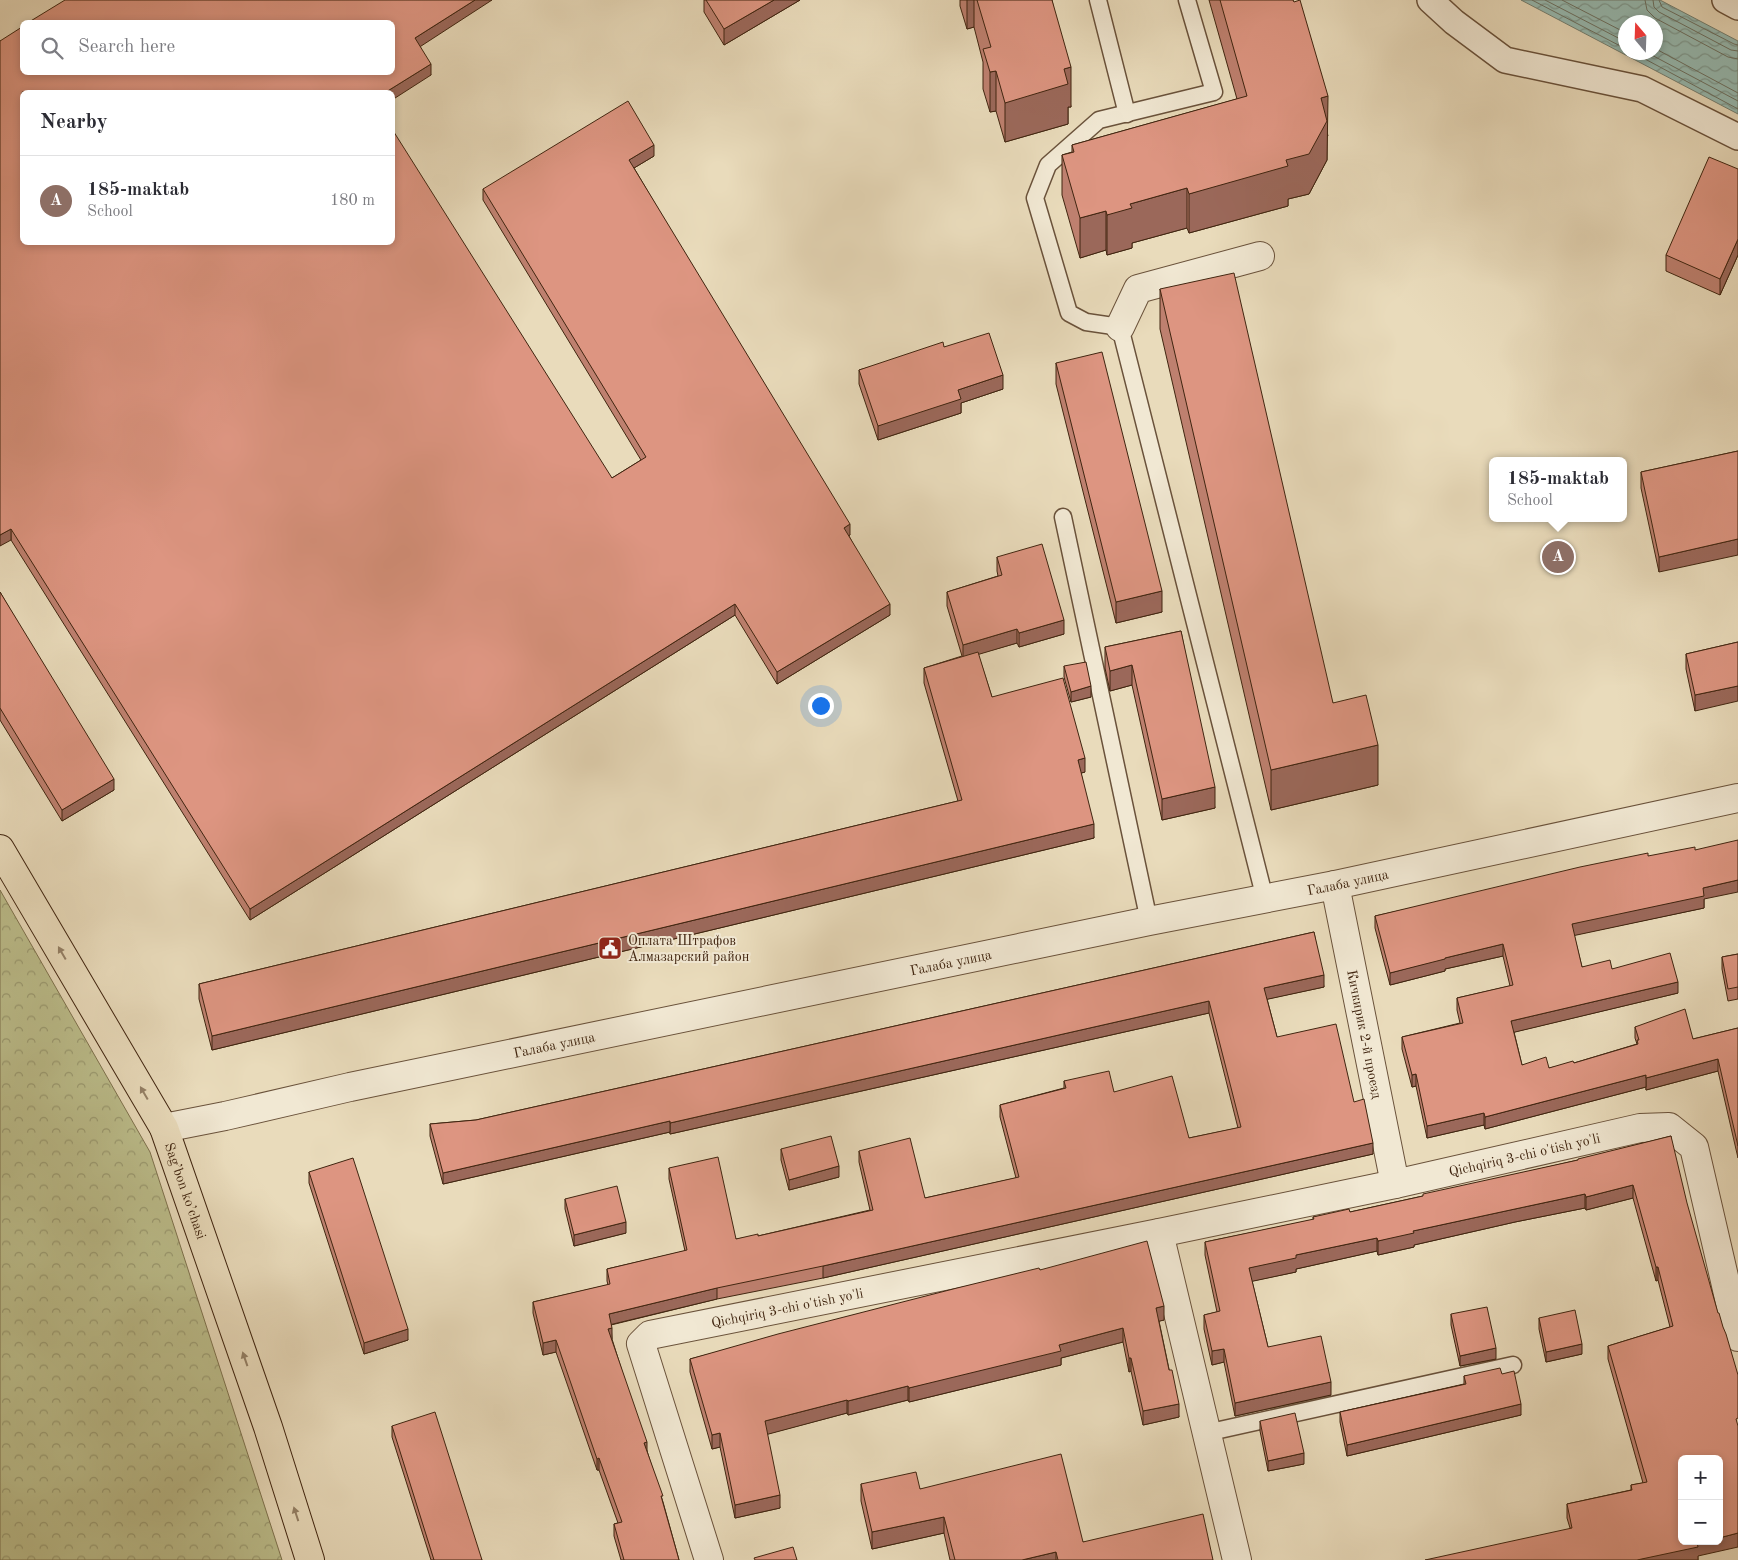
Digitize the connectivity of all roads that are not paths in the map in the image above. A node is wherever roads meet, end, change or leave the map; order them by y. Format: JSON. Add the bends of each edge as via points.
{"nodes":[{"id":1,"x":1098,"y":0,"type":"edge"},
{"id":2,"x":1187,"y":0,"type":"edge"},
{"id":3,"x":1725,"y":0,"type":"edge"},
{"id":4,"x":1435,"y":2,"type":"edge"},
{"id":5,"x":1738,"y":7,"type":"edge"},
{"id":6,"x":1127,"y":114,"type":"junction"},
{"id":7,"x":1738,"y":137,"type":"edge"},
{"id":8,"x":1260,"y":256,"type":"dead end"},
{"id":9,"x":1120,"y":327,"type":"junction"},
{"id":10,"x":1063,"y":517,"type":"dead end"},
{"id":11,"x":1738,"y":798,"type":"edge"},
{"id":12,"x":0,"y":849,"type":"edge"},
{"id":13,"x":1335,"y":885,"type":"junction"},
{"id":14,"x":1265,"y":899,"type":"junction"},
{"id":15,"x":1149,"y":921,"type":"junction"},
{"id":16,"x":164,"y":1128,"type":"junction"},
{"id":17,"x":1395,"y":1184,"type":"junction"},
{"id":18,"x":1159,"y":1233,"type":"junction"},
{"id":19,"x":1738,"y":1337,"type":"edge"},
{"id":20,"x":1513,"y":1365,"type":"dead end"},
{"id":21,"x":1206,"y":1433,"type":"junction"},
{"id":22,"x":310,"y":1560,"type":"edge"},
{"id":23,"x":709,"y":1560,"type":"edge"},
{"id":24,"x":1237,"y":1560,"type":"edge"}],
"edges":[{"from":1,"to":6,"type":"lane"},
{"from":2,"to":6,"type":"lane","via":[[1214,92]]},
{"from":3,"to":5,"type":"street"},
{"from":4,"to":7,"type":"street","via":[[1454,22],[1505,60],[1642,89]]},
{"from":6,"to":9,"type":"lane","via":[[1099,120],[1048,165],[1036,198],[1069,313],[1086,322]]},
{"from":8,"to":9,"type":"street","via":[[1138,288]]},
{"from":9,"to":14,"type":"lane"},
{"from":10,"to":15,"type":"lane"},
{"from":11,"to":13,"type":"street","name":"Галаба улица"},
{"from":16,"to":12,"type":"main road","name":"Sag’bon ko’chasi","one_way":true},
{"from":13,"to":14,"type":"street","name":"Галаба улица"},
{"from":13,"to":17,"type":"street","name":"Кичкирик 2-й проезд"},
{"from":14,"to":15,"type":"street","name":"Галаба улица"},
{"from":15,"to":16,"type":"street","name":"Галаба улица"},
{"from":22,"to":16,"type":"main road","name":"Sag’bon ko’chasi","one_way":true,"via":[[268,1427]]},
{"from":17,"to":18,"type":"street","name":"Qichqiriq 3-chi o'tish yo'li"},
{"from":17,"to":19,"type":"street","name":"Qichqiriq 3-chi o'tish yo'li","via":[[1640,1128],[1668,1127],[1694,1147]]},
{"from":18,"to":21,"type":"street"},
{"from":18,"to":23,"type":"street","name":"Qichqiriq 3-chi o'tish yo'li","via":[[650,1335],[641,1344]]},
{"from":20,"to":21,"type":"lane"},
{"from":21,"to":24,"type":"street"}]}
